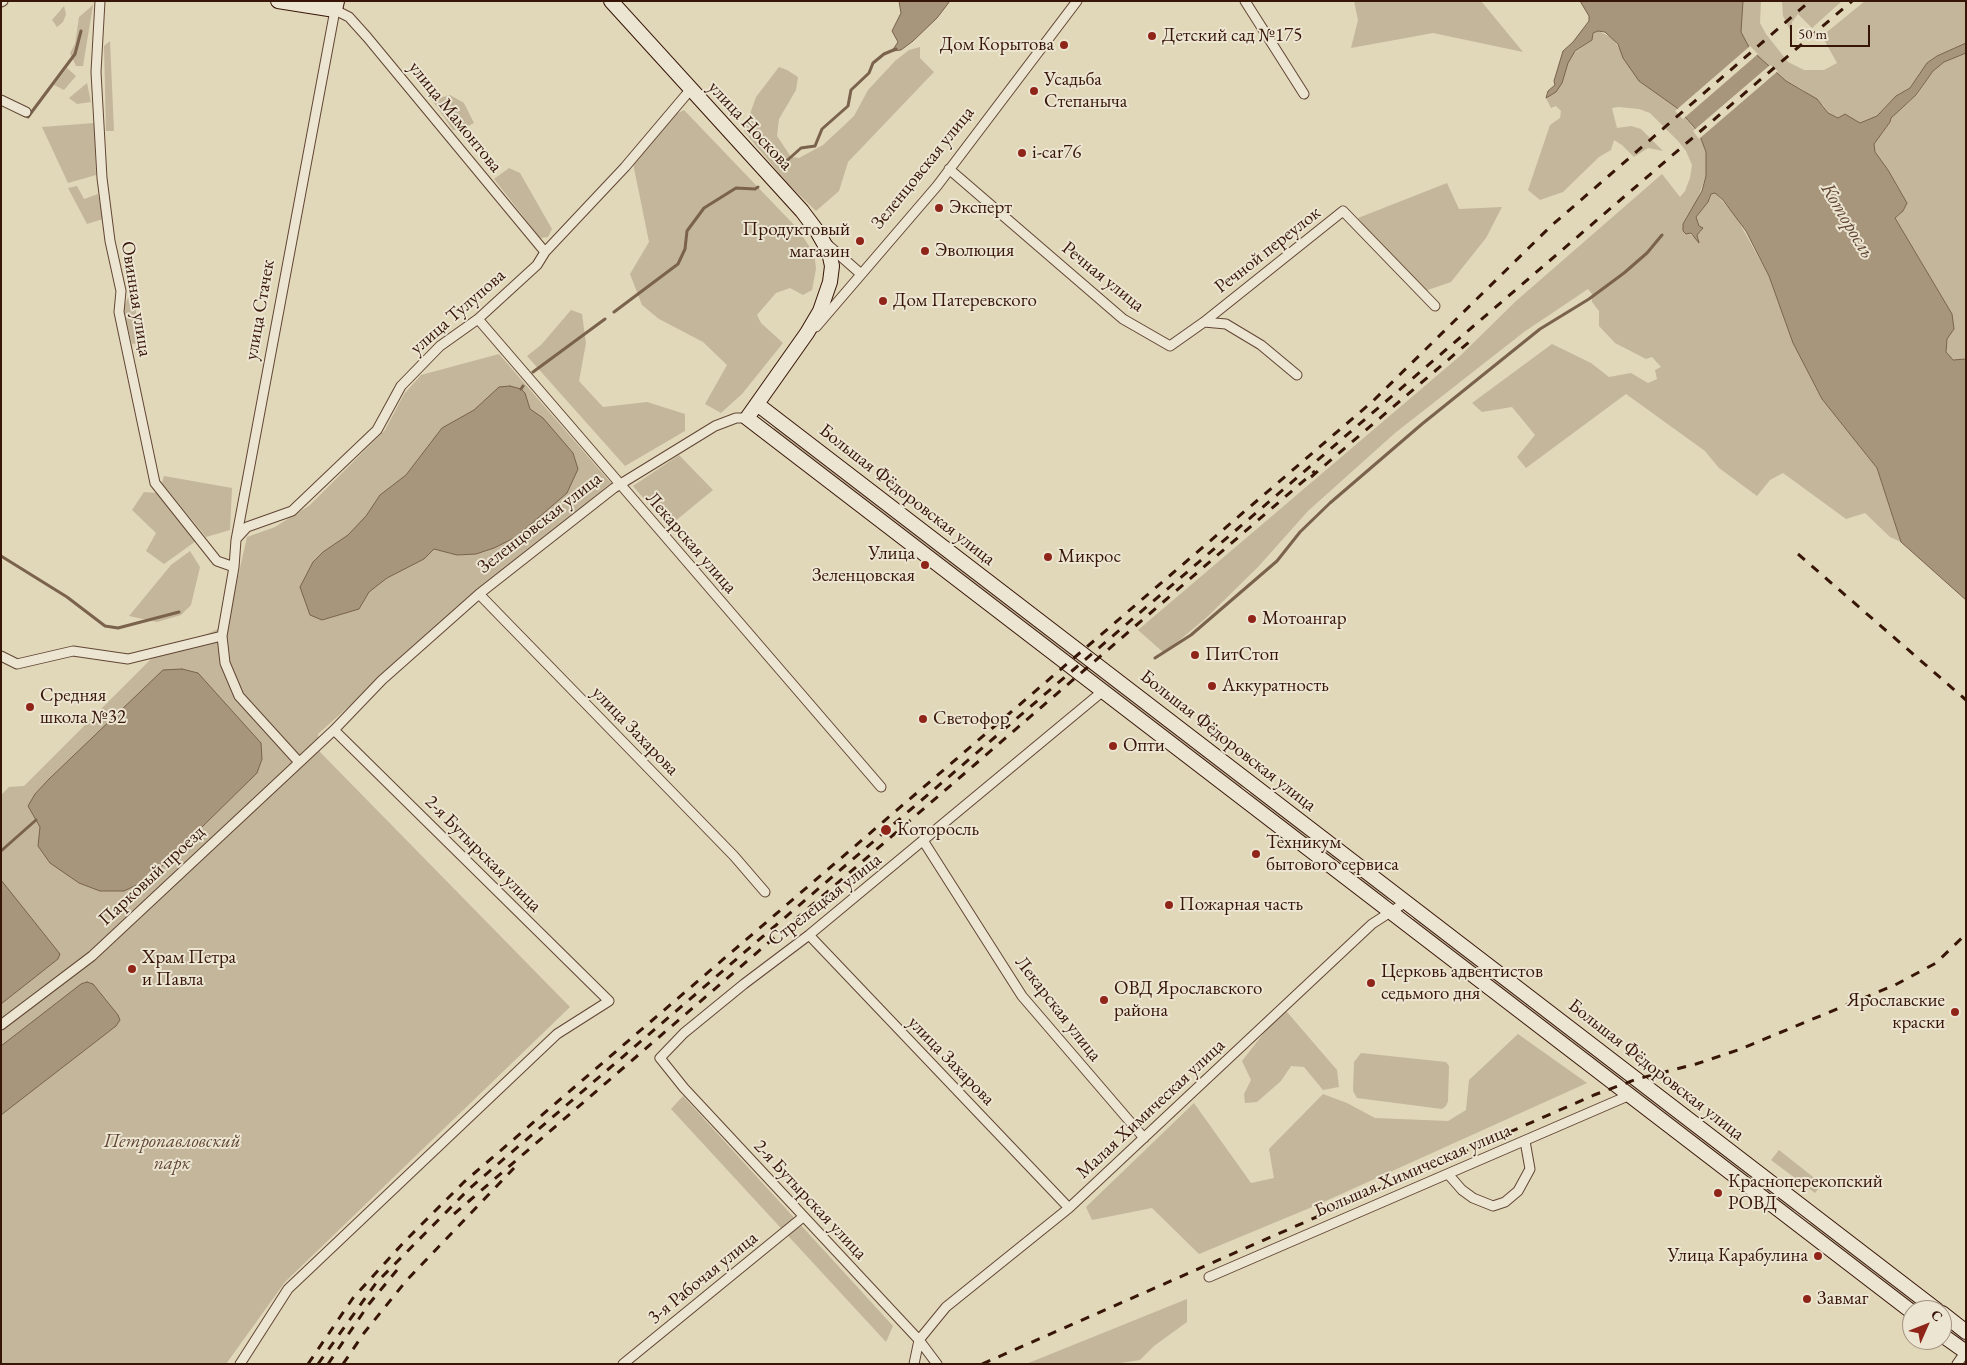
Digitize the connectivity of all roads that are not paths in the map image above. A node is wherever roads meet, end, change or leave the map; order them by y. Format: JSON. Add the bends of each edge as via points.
{"nodes":[{"id":1,"x":100,"y":1,"type":"edge"},
{"id":2,"x":278,"y":1,"type":"edge"},
{"id":3,"x":611,"y":1,"type":"edge"},
{"id":4,"x":1077,"y":1,"type":"edge"},
{"id":5,"x":1245,"y":1,"type":"edge"},
{"id":6,"x":336,"y":5,"type":"edge"},
{"id":7,"x":691,"y":89,"type":"junction"},
{"id":8,"x":1304,"y":94,"type":"dead end"},
{"id":9,"x":1,"y":100,"type":"edge"},
{"id":10,"x":26,"y":112,"type":"dead end"},
{"id":11,"x":950,"y":169,"type":"junction"},
{"id":12,"x":822,"y":238,"type":"junction"},
{"id":13,"x":545,"y":252,"type":"junction"},
{"id":14,"x":861,"y":274,"type":"junction"},
{"id":15,"x":828,"y":290,"type":"junction"},
{"id":16,"x":840,"y":299,"type":"junction"},
{"id":17,"x":1435,"y":306,"type":"dead end"},
{"id":18,"x":478,"y":318,"type":"junction"},
{"id":19,"x":1204,"y":322,"type":"junction"},
{"id":20,"x":793,"y":354,"type":"junction"},
{"id":21,"x":1297,"y":376,"type":"dead end"},
{"id":22,"x":757,"y":404,"type":"junction"},
{"id":23,"x":747,"y":418,"type":"junction"},
{"id":24,"x":620,"y":485,"type":"junction"},
{"id":25,"x":236,"y":540,"type":"junction"},
{"id":26,"x":234,"y":568,"type":"junction"},
{"id":27,"x":480,"y":594,"type":"junction"},
{"id":28,"x":222,"y":631,"type":"junction"},
{"id":29,"x":1,"y":656,"type":"edge"},
{"id":30,"x":1103,"y":691,"type":"junction"},
{"id":31,"x":334,"y":730,"type":"junction"},
{"id":32,"x":318,"y":743,"type":"joint"},
{"id":33,"x":298,"y":762,"type":"junction"},
{"id":34,"x":881,"y":788,"type":"dead end"},
{"id":35,"x":924,"y":842,"type":"junction"},
{"id":36,"x":765,"y":892,"type":"dead end"},
{"id":37,"x":1406,"y":902,"type":"junction"},
{"id":38,"x":1390,"y":912,"type":"junction"},
{"id":39,"x":810,"y":936,"type":"junction"},
{"id":40,"x":1,"y":1025,"type":"edge"},
{"id":41,"x":660,"y":1058,"type":"joint"},
{"id":42,"x":1630,"y":1095,"type":"junction"},
{"id":43,"x":1144,"y":1138,"type":"junction"},
{"id":44,"x":1525,"y":1141,"type":"junction"},
{"id":45,"x":1448,"y":1174,"type":"junction"},
{"id":46,"x":1069,"y":1208,"type":"junction"},
{"id":47,"x":804,"y":1217,"type":"junction"},
{"id":48,"x":1209,"y":1277,"type":"dead end"},
{"id":49,"x":1925,"y":1300,"type":"edge"},
{"id":50,"x":1902,"y":1304,"type":"edge"},
{"id":51,"x":1952,"y":1322,"type":"edge"},
{"id":52,"x":1966,"y":1332,"type":"edge"},
{"id":53,"x":919,"y":1340,"type":"junction"},
{"id":54,"x":1952,"y":1342,"type":"edge"},
{"id":55,"x":1965,"y":1352,"type":"edge"},
{"id":56,"x":240,"y":1364,"type":"edge"},
{"id":57,"x":623,"y":1364,"type":"edge"},
{"id":58,"x":914,"y":1364,"type":"edge"},
{"id":59,"x":937,"y":1364,"type":"edge"},
{"id":60,"x":1957,"y":1364,"type":"edge"}],
"edges":[{"from":1,"to":26,"type":"street","name":"Овинная улица","via":[[96,72],[102,178],[110,241],[121,290],[119,312],[155,484],[218,561]]},
{"from":2,"to":6,"type":"main road"},
{"from":3,"to":7,"type":"main road","name":"улица Носкова"},
{"from":4,"to":11,"type":"street","name":"Зеленцовская улица"},
{"from":5,"to":8,"type":"street"},
{"from":6,"to":13,"type":"street","name":"улица Мамонтова","via":[[367,36]]},
{"from":6,"to":25,"type":"street","name":"улица Стачек"},
{"from":7,"to":12,"type":"main road","name":"улица Носкова","via":[[802,211]]},
{"from":7,"to":13,"type":"street","name":"улица Тулупова","via":[[625,167]]},
{"from":9,"to":10,"type":"street"},
{"from":11,"to":14,"type":"street","name":"Зеленцовская улица"},
{"from":11,"to":19,"type":"street","name":"Речная улица","via":[[1123,319],[1170,346]]},
{"from":12,"to":14,"type":"street","name":"улица Носкова"},
{"from":12,"to":15,"type":"main road","name":"Зеленцовская улица","via":[[831,258]]},
{"from":13,"to":18,"type":"street","name":"улица Тулупова","via":[[537,265]]},
{"from":14,"to":16,"type":"street","name":"Зеленцовская улица"},
{"from":15,"to":16,"type":"street"},
{"from":15,"to":20,"type":"main road","name":"Зеленцовская улица","via":[[814,323]]},
{"from":16,"to":20,"type":"street","name":"Зеленцовская улица"},
{"from":17,"to":19,"type":"street","name":"Речной переулок","via":[[1343,211]]},
{"from":18,"to":24,"type":"street","name":"Лекарская улица"},
{"from":18,"to":25,"type":"street","name":"улица Тулупова","via":[[440,346],[401,386],[377,430],[298,505],[283,515],[247,527]]},
{"from":19,"to":21,"type":"street","via":[[1226,324],[1261,344]]},
{"from":20,"to":22,"type":"main road","name":"Зеленцовская улица"},
{"from":22,"to":23,"type":"main road","name":"Зеленцовская улица"},
{"from":22,"to":37,"type":"main road","name":"Большая Фёдоровская улица"},
{"from":23,"to":24,"type":"street","name":"Зеленцовская улица","via":[[736,418],[715,426]]},
{"from":23,"to":30,"type":"main road","name":"Большая Фёдоровская улица"},
{"from":24,"to":27,"type":"street","name":"Зеленцовская улица"},
{"from":24,"to":34,"type":"street","name":"Лекарская улица"},
{"from":25,"to":26,"type":"street","name":"улица Стачек"},
{"from":26,"to":28,"type":"street","name":"улица Стачек"},
{"from":27,"to":31,"type":"street","name":"Зеленцовская улица","via":[[382,680]]},
{"from":27,"to":36,"type":"street","name":"улица Захарова"},
{"from":28,"to":29,"type":"street","via":[[128,659],[73,651],[17,664]]},
{"from":28,"to":33,"type":"street","name":"улица Стачек","via":[[225,663],[239,696]]},
{"from":30,"to":35,"type":"street","name":"Стрелецкая улица"},
{"from":30,"to":38,"type":"main road","name":"Большая Фёдоровская улица"},
{"from":31,"to":32,"type":"street","name":"Зеленцовская улица"},
{"from":31,"to":56,"type":"street","name":"2-я Бутырская улица","via":[[609,1001],[557,1034],[288,1289]]},
{"from":32,"to":33,"type":"street","name":"Парковый проезд"},
{"from":33,"to":40,"type":"street","name":"Парковый проезд","via":[[92,956]]},
{"from":35,"to":39,"type":"street","name":"Стрелецкая улица"},
{"from":35,"to":43,"type":"street","name":"Лекарская улица","via":[[1022,996]]},
{"from":37,"to":38,"type":"street","name":"Малая Химическая улица"},
{"from":37,"to":49,"type":"main road","name":"Большая Фёдоровская улица"},
{"from":38,"to":42,"type":"main road","name":"Большая Фёдоровская улица"},
{"from":38,"to":43,"type":"street","name":"Малая Химическая улица","via":[[1372,924]]},
{"from":39,"to":41,"type":"street","name":"Стрелецкая улица","via":[[760,971],[691,1027]]},
{"from":39,"to":46,"type":"street","name":"улица Захарова"},
{"from":41,"to":47,"type":"street","name":"2-я Бутырская улица"},
{"from":42,"to":44,"type":"street","name":"Большая Химическая улица"},
{"from":42,"to":50,"type":"main road","name":"Большая Фёдоровская улица"},
{"from":43,"to":46,"type":"street","name":"Малая Химическая улица"},
{"from":44,"to":45,"type":"street","name":"Большая Химическая улица"},
{"from":44,"to":45,"type":"street","via":[[1530,1170],[1518,1191],[1505,1202],[1493,1206],[1473,1198]]},
{"from":45,"to":48,"type":"street","name":"Большая Химическая улица"},
{"from":46,"to":53,"type":"street","name":"Малая Химическая улица","via":[[946,1307]]},
{"from":47,"to":53,"type":"street","name":"2-я Бутырская улица"},
{"from":47,"to":57,"type":"street","name":"3-я Рабочая улица"},
{"from":51,"to":52,"type":"main road"},
{"from":53,"to":58,"type":"street"},
{"from":53,"to":59,"type":"street","name":"2-я Бутырская улица"},
{"from":54,"to":55,"type":"main road"},
{"from":55,"to":60,"type":"street"}]}
